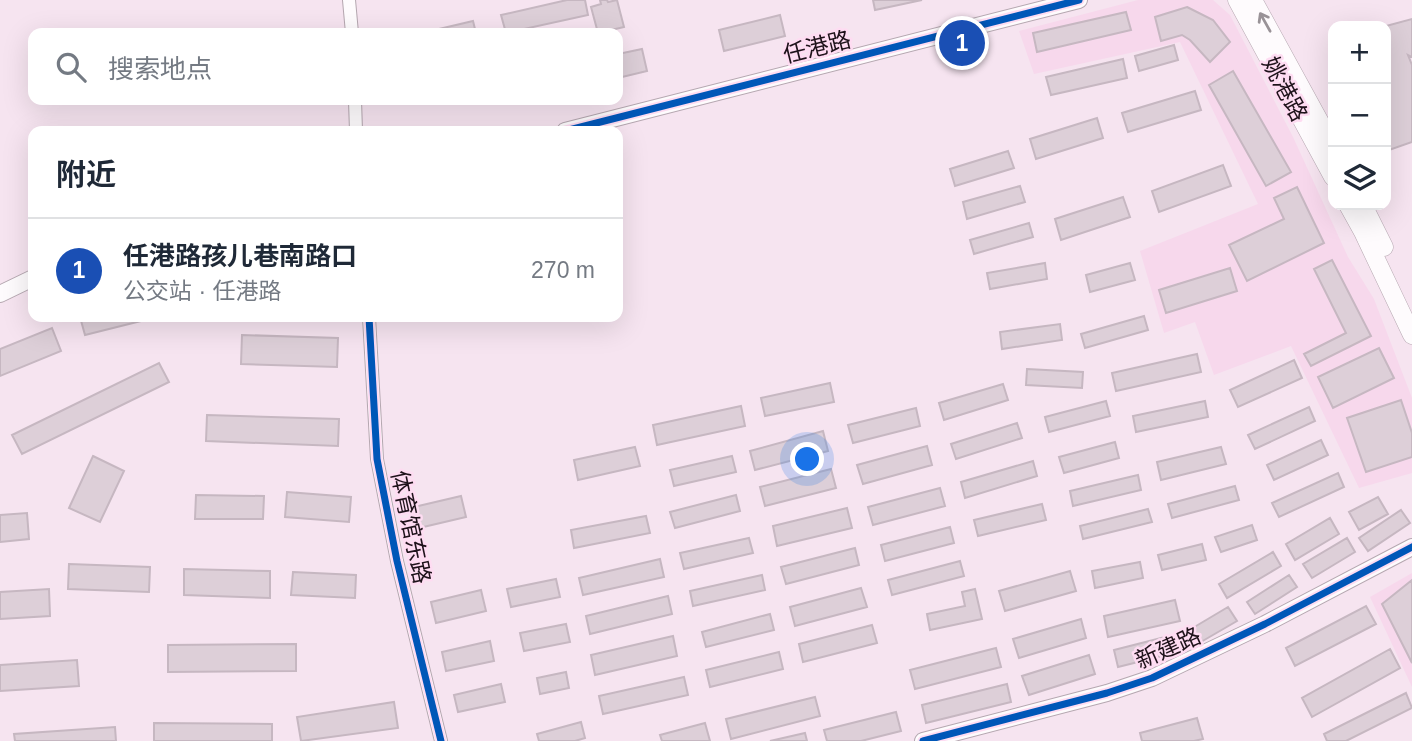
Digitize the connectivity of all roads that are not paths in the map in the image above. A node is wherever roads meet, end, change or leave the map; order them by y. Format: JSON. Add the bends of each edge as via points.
{"nodes":[{"id":1,"x":349,"y":0,"type":"edge"},
{"id":2,"x":1079,"y":0,"type":"edge"},
{"id":3,"x":1237,"y":0,"type":"edge"},
{"id":4,"x":1253,"y":0,"type":"edge"},
{"id":5,"x":352,"y":28,"type":"edge"},
{"id":6,"x":355,"y":105,"type":"edge"},
{"id":7,"x":356,"y":126,"type":"edge"},
{"id":8,"x":585,"y":126,"type":"edge"},
{"id":9,"x":1328,"y":137,"type":"edge"},
{"id":10,"x":1328,"y":168,"type":"edge"},
{"id":11,"x":1351,"y":210,"type":"edge"},
{"id":12,"x":1365,"y":210,"type":"edge"},
{"id":13,"x":28,"y":280,"type":"edge"},
{"id":14,"x":0,"y":293,"type":"edge"},
{"id":15,"x":1412,"y":307,"type":"edge"},
{"id":16,"x":369,"y":322,"type":"edge"},
{"id":17,"x":1412,"y":335,"type":"edge"},
{"id":18,"x":1412,"y":547,"type":"edge"},
{"id":19,"x":441,"y":741,"type":"edge"},
{"id":20,"x":923,"y":741,"type":"edge"}],
"edges":[{"from":1,"to":5,"type":"street"},
{"from":2,"to":8,"type":"street","name":"任港路"},
{"from":3,"to":10,"type":"main road","name":"姚港路"},
{"from":9,"to":4,"type":"main road","name":"姚港路","one_way":true},
{"from":6,"to":7,"type":"street"},
{"from":11,"to":17,"type":"main road"},
{"from":12,"to":15,"type":"main road"},
{"from":13,"to":14,"type":"street"},
{"from":16,"to":19,"type":"street","name":"体育馆东路","via":[[377,459]]},
{"from":18,"to":20,"type":"street","name":"新建路","via":[[1265,625],[1152,678]]}]}
